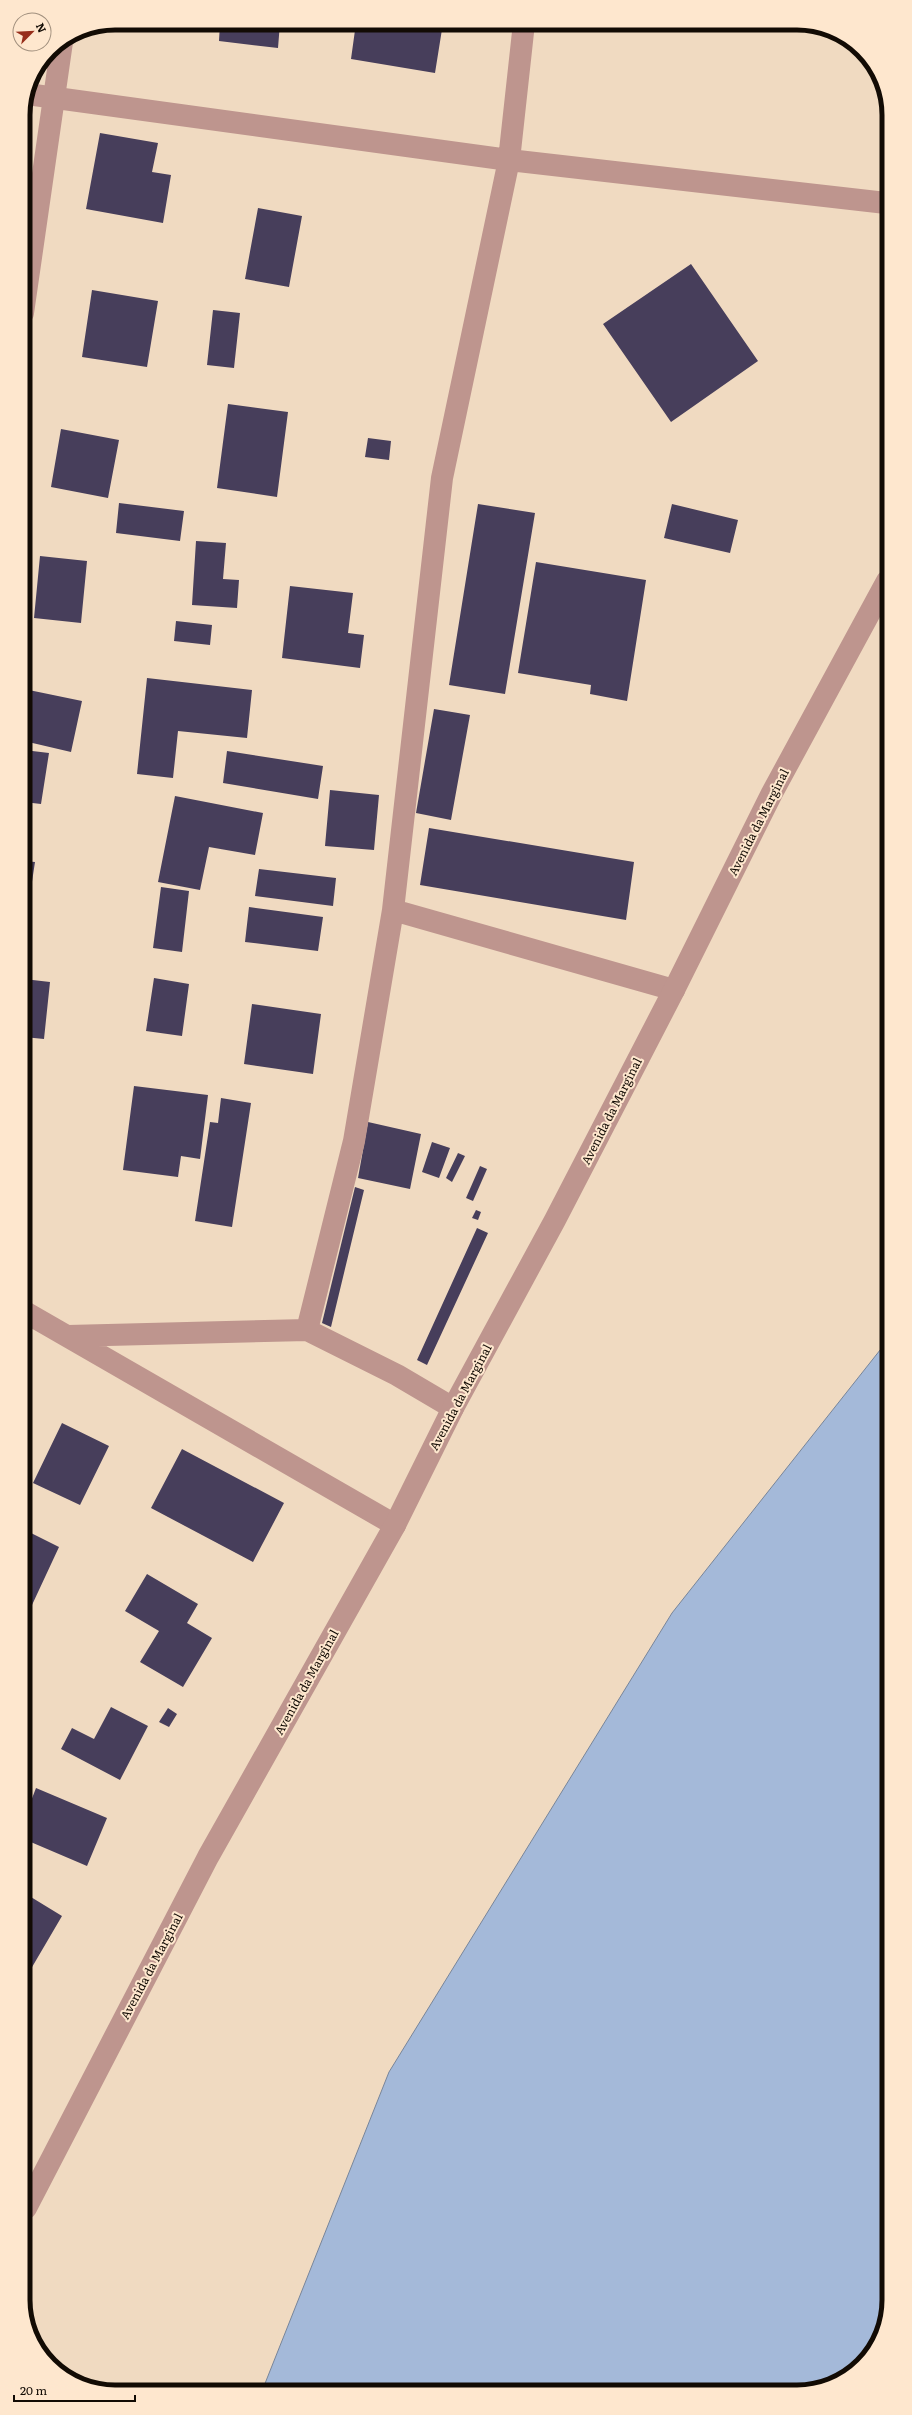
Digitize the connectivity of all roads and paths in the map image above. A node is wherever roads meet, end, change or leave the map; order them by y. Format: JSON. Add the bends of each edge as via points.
{"nodes":[{"id":1,"x":523,"y":30,"type":"edge"},
{"id":2,"x":61,"y":49,"type":"edge"},
{"id":3,"x":33,"y":95,"type":"edge"},
{"id":4,"x":55,"y":98,"type":"junction"},
{"id":5,"x":509,"y":160,"type":"junction"},
{"id":6,"x":882,"y":203,"type":"edge"},
{"id":7,"x":30,"y":271,"type":"edge"},
{"id":8,"x":882,"y":589,"type":"edge"},
{"id":9,"x":393,"y":910,"type":"junction"},
{"id":10,"x":674,"y":990,"type":"junction"},
{"id":11,"x":30,"y":1315,"type":"edge"},
{"id":12,"x":307,"y":1330,"type":"junction"},
{"id":13,"x":68,"y":1336,"type":"junction"},
{"id":14,"x":453,"y":1408,"type":"junction"},
{"id":15,"x":395,"y":1525,"type":"junction"},
{"id":16,"x":30,"y":2200,"type":"edge"}],
"edges":[{"from":1,"to":5,"type":"street"},
{"from":2,"to":4,"type":"street"},
{"from":3,"to":4,"type":"street"},
{"from":4,"to":5,"type":"street"},
{"from":4,"to":7,"type":"street"},
{"from":5,"to":6,"type":"street"},
{"from":5,"to":9,"type":"street","via":[[442,478]]},
{"from":8,"to":10,"type":"street","name":"Avenida da Marginal","via":[[772,793]]},
{"from":9,"to":10,"type":"street"},
{"from":9,"to":12,"type":"street","via":[[354,1141]]},
{"from":10,"to":14,"type":"street","name":"Avenida da Marginal","via":[[555,1220]]},
{"from":11,"to":13,"type":"street"},
{"from":12,"to":13,"type":"street"},
{"from":12,"to":14,"type":"street","via":[[397,1375]]},
{"from":13,"to":15,"type":"street"},
{"from":14,"to":15,"type":"street","name":"Avenida da Marginal"},
{"from":15,"to":16,"type":"street","name":"Avenida da Marginal","via":[[208,1856]]}]}
